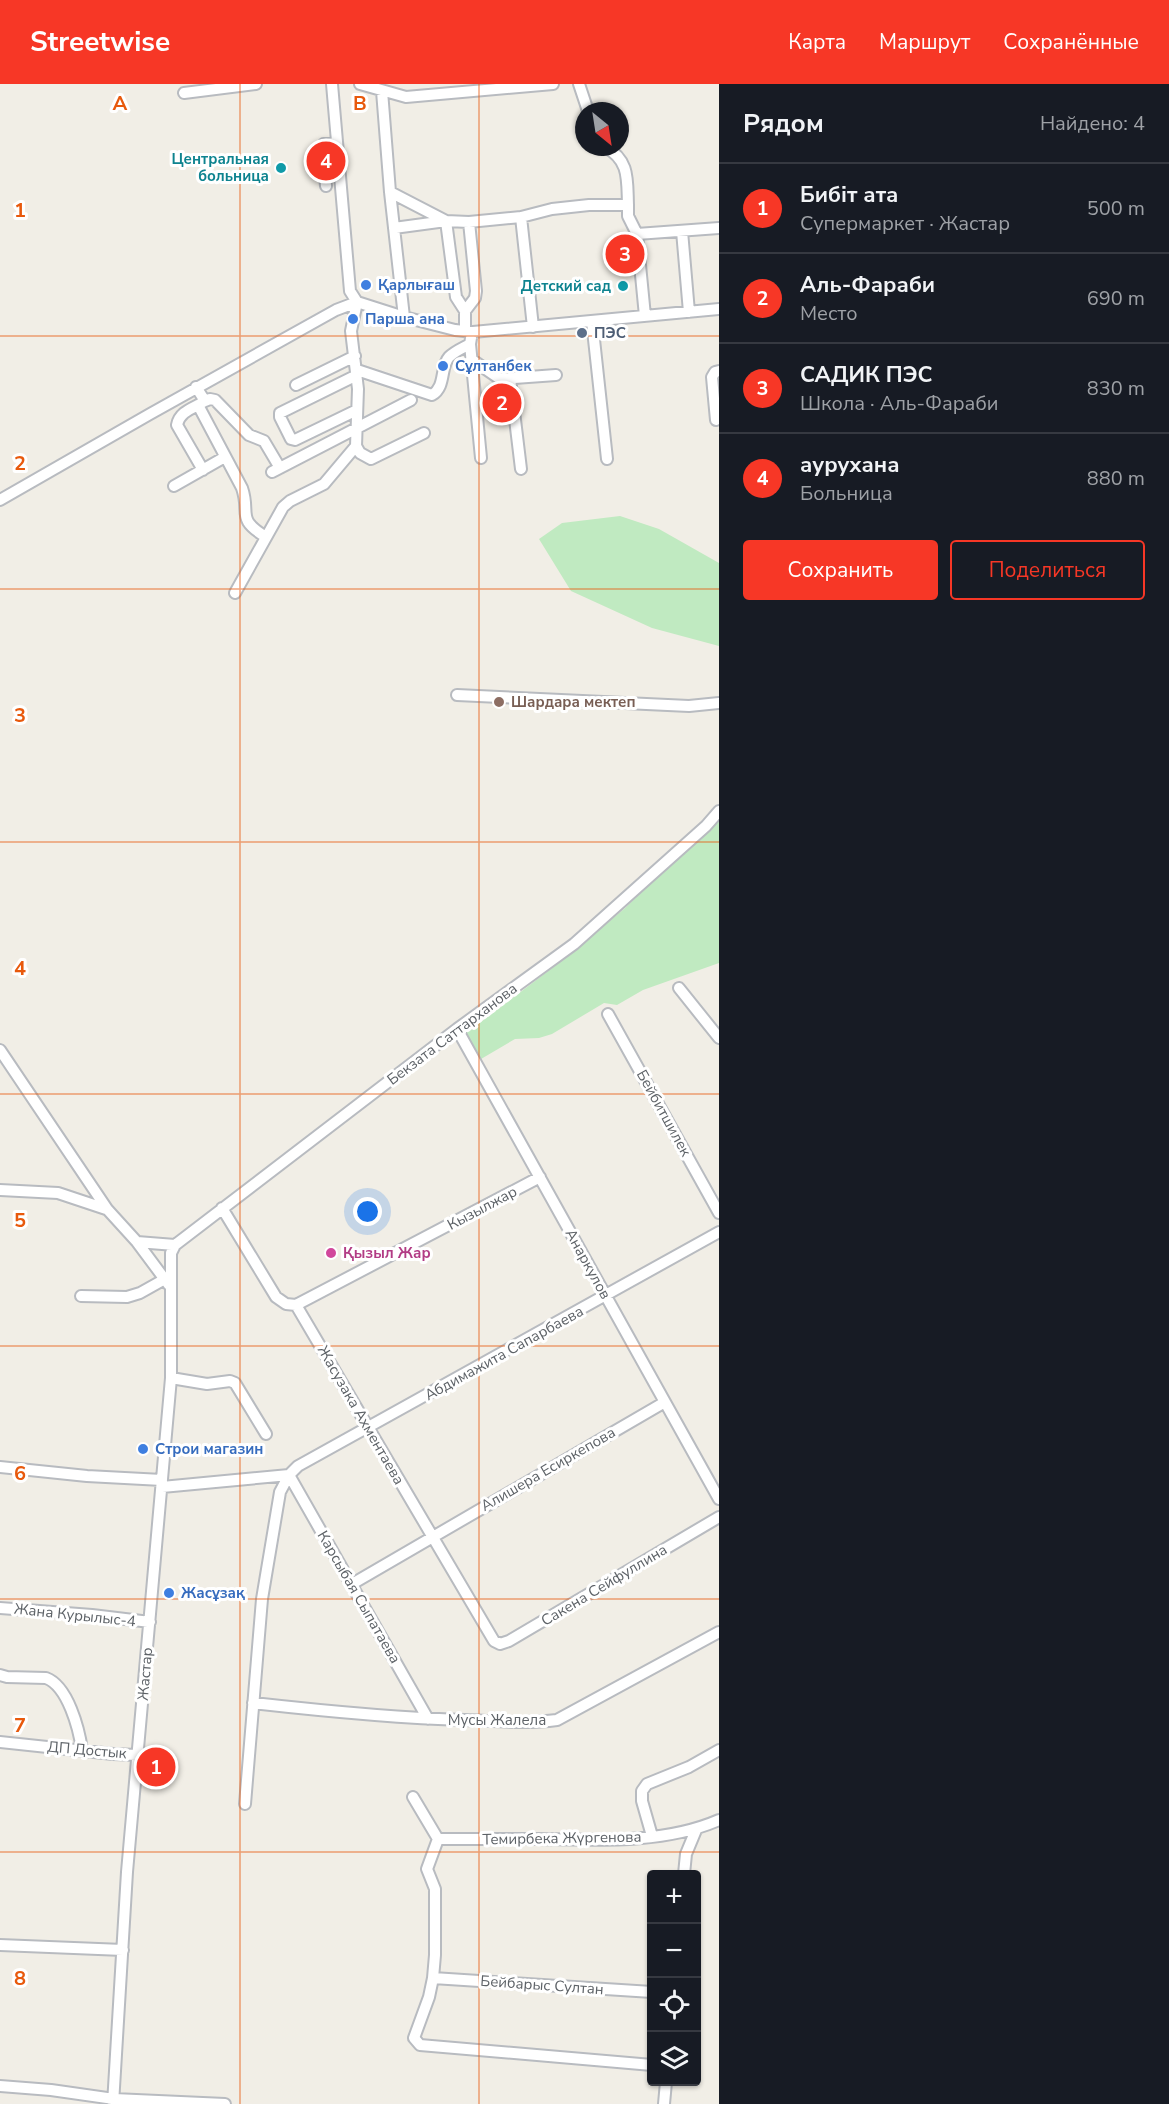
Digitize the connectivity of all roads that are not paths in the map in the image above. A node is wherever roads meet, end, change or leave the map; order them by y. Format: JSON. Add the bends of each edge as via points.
{"nodes":[{"id":1,"x":256,"y":84,"type":"edge"},
{"id":2,"x":332,"y":84,"type":"edge"},
{"id":3,"x":360,"y":84,"type":"edge"},
{"id":4,"x":553,"y":84,"type":"edge"},
{"id":5,"x":579,"y":84,"type":"edge"},
{"id":6,"x":204,"y":87,"type":"edge"},
{"id":7,"x":464,"y":88,"type":"edge"},
{"id":8,"x":382,"y":91,"type":"junction"},
{"id":9,"x":184,"y":93,"type":"dead end"},
{"id":10,"x":585,"y":102,"type":"edge"},
{"id":11,"x":337,"y":142,"type":"junction"},
{"id":12,"x":619,"y":156,"type":"edge"},
{"id":13,"x":326,"y":186,"type":"dead end"},
{"id":14,"x":390,"y":192,"type":"junction"},
{"id":15,"x":628,"y":205,"type":"junction"},
{"id":16,"x":520,"y":217,"type":"junction"},
{"id":17,"x":446,"y":221,"type":"junction"},
{"id":18,"x":469,"y":222,"type":"junction"},
{"id":19,"x":394,"y":228,"type":"junction"},
{"id":20,"x":719,"y":228,"type":"edge"},
{"id":21,"x":682,"y":231,"type":"junction"},
{"id":22,"x":638,"y":234,"type":"junction"},
{"id":23,"x":357,"y":302,"type":"junction"},
{"id":24,"x":719,"y":309,"type":"edge"},
{"id":25,"x":465,"y":311,"type":"junction"},
{"id":26,"x":689,"y":312,"type":"junction"},
{"id":27,"x":404,"y":316,"type":"junction"},
{"id":28,"x":645,"y":316,"type":"junction"},
{"id":29,"x":592,"y":321,"type":"junction"},
{"id":30,"x":533,"y":327,"type":"junction"},
{"id":31,"x":469,"y":331,"type":"junction"},
{"id":32,"x":470,"y":344,"type":"junction"},
{"id":33,"x":355,"y":356,"type":"junction"},
{"id":34,"x":471,"y":359,"type":"junction"},
{"id":35,"x":719,"y":371,"type":"edge"},
{"id":36,"x":357,"y":373,"type":"junction"},
{"id":37,"x":556,"y":375,"type":"dead end"},
{"id":38,"x":510,"y":378,"type":"junction"},
{"id":39,"x":296,"y":385,"type":"dead end"},
{"id":40,"x":196,"y":387,"type":"junction"},
{"id":41,"x":411,"y":400,"type":"dead end"},
{"id":42,"x":201,"y":403,"type":"junction"},
{"id":43,"x":357,"y":410,"type":"junction"},
{"id":44,"x":716,"y":420,"type":"dead end"},
{"id":45,"x":356,"y":429,"type":"junction"},
{"id":46,"x":424,"y":433,"type":"dead end"},
{"id":47,"x":356,"y":446,"type":"junction"},
{"id":48,"x":225,"y":457,"type":"junction"},
{"id":49,"x":481,"y":458,"type":"dead end"},
{"id":50,"x":607,"y":459,"type":"dead end"},
{"id":51,"x":521,"y":469,"type":"dead end"},
{"id":52,"x":203,"y":470,"type":"junction"},
{"id":53,"x":174,"y":486,"type":"dead end"},
{"id":54,"x":0,"y":500,"type":"edge"},
{"id":55,"x":266,"y":537,"type":"junction"},
{"id":56,"x":235,"y":592,"type":"dead end"},
{"id":57,"x":457,"y":695,"type":"dead end"},
{"id":58,"x":719,"y":703,"type":"edge"},
{"id":59,"x":719,"y":811,"type":"edge"},
{"id":60,"x":679,"y":988,"type":"dead end"},
{"id":61,"x":608,"y":1014,"type":"dead end"},
{"id":62,"x":457,"y":1029,"type":"junction"},
{"id":63,"x":719,"y":1038,"type":"edge"},
{"id":64,"x":0,"y":1050,"type":"edge"},
{"id":65,"x":540,"y":1177,"type":"junction"},
{"id":66,"x":0,"y":1190,"type":"edge"},
{"id":67,"x":222,"y":1208,"type":"junction"},
{"id":68,"x":107,"y":1209,"type":"junction"},
{"id":69,"x":719,"y":1213,"type":"edge"},
{"id":70,"x":719,"y":1232,"type":"edge"},
{"id":71,"x":137,"y":1242,"type":"junction"},
{"id":72,"x":175,"y":1245,"type":"junction"},
{"id":73,"x":167,"y":1282,"type":"junction"},
{"id":74,"x":81,"y":1296,"type":"dead end"},
{"id":75,"x":605,"y":1296,"type":"junction"},
{"id":76,"x":296,"y":1305,"type":"junction"},
{"id":77,"x":171,"y":1378,"type":"junction"},
{"id":78,"x":665,"y":1402,"type":"junction"},
{"id":79,"x":369,"y":1428,"type":"junction"},
{"id":80,"x":266,"y":1434,"type":"dead end"},
{"id":81,"x":0,"y":1467,"type":"edge"},
{"id":82,"x":289,"y":1475,"type":"junction"},
{"id":83,"x":162,"y":1483,"type":"junction"},
{"id":84,"x":719,"y":1499,"type":"edge"},
{"id":85,"x":719,"y":1517,"type":"edge"},
{"id":86,"x":431,"y":1537,"type":"junction"},
{"id":87,"x":352,"y":1584,"type":"junction"},
{"id":88,"x":0,"y":1608,"type":"edge"},
{"id":89,"x":150,"y":1622,"type":"junction"},
{"id":90,"x":719,"y":1632,"type":"edge"},
{"id":91,"x":489,"y":1635,"type":"joint"},
{"id":92,"x":0,"y":1675,"type":"edge"},
{"id":93,"x":253,"y":1704,"type":"junction"},
{"id":94,"x":428,"y":1719,"type":"junction"},
{"id":95,"x":0,"y":1742,"type":"edge"},
{"id":96,"x":82,"y":1750,"type":"junction"},
{"id":97,"x":719,"y":1750,"type":"edge"},
{"id":98,"x":137,"y":1755,"type":"junction"},
{"id":99,"x":413,"y":1797,"type":"dead end"},
{"id":100,"x":245,"y":1804,"type":"dead end"},
{"id":101,"x":719,"y":1820,"type":"edge"},
{"id":102,"x":696,"y":1830,"type":"junction"},
{"id":103,"x":652,"y":1836,"type":"junction"},
{"id":104,"x":438,"y":1839,"type":"junction"},
{"id":105,"x":684,"y":1870,"type":"edge"},
{"id":106,"x":0,"y":1945,"type":"edge"},
{"id":107,"x":123,"y":1950,"type":"junction"},
{"id":108,"x":433,"y":1978,"type":"junction"},
{"id":109,"x":647,"y":1992,"type":"edge"},
{"id":110,"x":647,"y":2065,"type":"edge"},
{"id":111,"x":0,"y":2086,"type":"edge"},
{"id":112,"x":666,"y":2086,"type":"edge"},
{"id":113,"x":114,"y":2102,"type":"edge"},
{"id":114,"x":225,"y":2104,"type":"edge"},
{"id":115,"x":664,"y":2104,"type":"edge"}],
"edges":[{"from":1,"to":6,"type":"street"},
{"from":2,"to":11,"type":"street"},
{"from":3,"to":8,"type":"street"},
{"from":4,"to":7,"type":"street"},
{"from":5,"to":10,"type":"street"},
{"from":6,"to":9,"type":"street"},
{"from":7,"to":8,"type":"street","via":[[406,97]]},
{"from":8,"to":14,"type":"street"},
{"from":11,"to":13,"type":"street","via":[[322,148]]},
{"from":11,"to":23,"type":"street","via":[[350,291]]},
{"from":12,"to":15,"type":"street"},
{"from":14,"to":17,"type":"street"},
{"from":14,"to":19,"type":"street"},
{"from":15,"to":16,"type":"street","via":[[552,209]]},
{"from":15,"to":22,"type":"street","via":[[628,216]]},
{"from":16,"to":18,"type":"street"},
{"from":16,"to":30,"type":"street"},
{"from":17,"to":18,"type":"street"},
{"from":17,"to":19,"type":"street"},
{"from":17,"to":25,"type":"street","via":[[456,297]]},
{"from":18,"to":25,"type":"street","via":[[476,291]]},
{"from":19,"to":27,"type":"street"},
{"from":20,"to":21,"type":"street"},
{"from":21,"to":22,"type":"street"},
{"from":21,"to":26,"type":"street"},
{"from":22,"to":28,"type":"street"},
{"from":23,"to":27,"type":"street"},
{"from":23,"to":33,"type":"street","via":[[351,331]]},
{"from":23,"to":40,"type":"street"},
{"from":24,"to":26,"type":"street"},
{"from":25,"to":31,"type":"street"},
{"from":26,"to":28,"type":"street"},
{"from":27,"to":31,"type":"street"},
{"from":28,"to":29,"type":"street"},
{"from":29,"to":30,"type":"street"},
{"from":29,"to":50,"type":"street"},
{"from":30,"to":31,"type":"street"},
{"from":31,"to":32,"type":"street"},
{"from":32,"to":34,"type":"street"},
{"from":32,"to":36,"type":"street","via":[[446,361],[438,389],[432,394]]},
{"from":33,"to":36,"type":"street"},
{"from":33,"to":39,"type":"street"},
{"from":34,"to":38,"type":"street","via":[[496,378]]},
{"from":34,"to":49,"type":"street"},
{"from":35,"to":44,"type":"street","via":[[712,377]]},
{"from":36,"to":43,"type":"street"},
{"from":36,"to":43,"type":"street","via":[[280,413],[280,417],[295,440]]},
{"from":37,"to":38,"type":"street"},
{"from":38,"to":51,"type":"street"},
{"from":40,"to":42,"type":"street"},
{"from":40,"to":54,"type":"street"},
{"from":41,"to":45,"type":"street"},
{"from":42,"to":45,"type":"street","via":[[215,400],[249,435],[264,441],[276,470]]},
{"from":42,"to":48,"type":"street"},
{"from":42,"to":52,"type":"street","via":[[182,414],[177,425]]},
{"from":43,"to":45,"type":"street"},
{"from":45,"to":47,"type":"street"},
{"from":46,"to":47,"type":"street","via":[[372,459],[365,458]]},
{"from":47,"to":55,"type":"street","via":[[324,484],[283,507]]},
{"from":48,"to":52,"type":"street"},
{"from":48,"to":55,"type":"street","via":[[244,495],[245,517],[252,528]]},
{"from":52,"to":53,"type":"street"},
{"from":55,"to":56,"type":"street"},
{"from":57,"to":58,"type":"street","via":[[689,706]]},
{"from":59,"to":62,"type":"street","name":"Бекзата Саттарханова","via":[[574,944]]},
{"from":60,"to":63,"type":"street"},
{"from":61,"to":69,"type":"street","name":"Бейбитшилек"},
{"from":62,"to":65,"type":"street","name":"Анаркулов"},
{"from":62,"to":67,"type":"street","name":"Бекзата Саттарханова"},
{"from":64,"to":68,"type":"street"},
{"from":65,"to":75,"type":"street","name":"Анаркулов"},
{"from":65,"to":76,"type":"street","name":"Кызылжар"},
{"from":66,"to":68,"type":"street","via":[[58,1193]]},
{"from":67,"to":72,"type":"street","name":"Бекзата Саттарханова"},
{"from":67,"to":76,"type":"street","name":"Жасузака Ахментаева","via":[[276,1297]]},
{"from":68,"to":71,"type":"street"},
{"from":70,"to":75,"type":"street","name":"Абдимажита Сапарбаева"},
{"from":71,"to":72,"type":"street"},
{"from":71,"to":73,"type":"street"},
{"from":72,"to":73,"type":"street","name":"Жастар"},
{"from":73,"to":74,"type":"street","via":[[127,1297]]},
{"from":73,"to":77,"type":"street","name":"Жастар"},
{"from":75,"to":78,"type":"street","name":"Анаркулов"},
{"from":75,"to":79,"type":"street","name":"Абдимажита Сапарбаева"},
{"from":76,"to":79,"type":"street","name":"Жасузака Ахментаева"},
{"from":77,"to":80,"type":"street","via":[[207,1384],[236,1383]]},
{"from":77,"to":83,"type":"street","name":"Жастар"},
{"from":78,"to":84,"type":"street","name":"Анаркулов"},
{"from":78,"to":86,"type":"street","name":"Алишера Есиркепова"},
{"from":79,"to":82,"type":"street","name":"Абдимажита Сапарбаева","via":[[298,1466]]},
{"from":79,"to":86,"type":"street","name":"Жасузака Ахментаева"},
{"from":81,"to":83,"type":"street","name":"Абдимажита Сапарбаева"},
{"from":82,"to":83,"type":"street","name":"Абдимажита Сапарбаева"},
{"from":82,"to":87,"type":"street","name":"Карсыбая Сыпатаева"},
{"from":82,"to":93,"type":"street","via":[[280,1492],[262,1599]]},
{"from":83,"to":89,"type":"street","name":"Жастар"},
{"from":85,"to":91,"type":"street","name":"Сакена Сейфуллина","via":[[509,1641],[500,1644]]},
{"from":86,"to":87,"type":"street","name":"Алишера Есиркепова"},
{"from":86,"to":91,"type":"street","name":"Жасузака Ахментаева"},
{"from":87,"to":94,"type":"street","name":"Карсыбая Сыпатаева"},
{"from":88,"to":89,"type":"street","name":"Жана Курылыс-4"},
{"from":89,"to":98,"type":"street","name":"Жастар"},
{"from":90,"to":94,"type":"street","name":"Мусы Жалела","via":[[557,1720]]},
{"from":92,"to":96,"type":"street","via":[[52,1680],[73,1713]]},
{"from":93,"to":94,"type":"street","name":"Мусы Жалела"},
{"from":93,"to":100,"type":"street"},
{"from":95,"to":96,"type":"street","name":"ДП Достык"},
{"from":96,"to":98,"type":"street","name":"ДП Достык"},
{"from":97,"to":103,"type":"street","via":[[646,1784],[642,1801]]},
{"from":98,"to":107,"type":"street","name":"Жастар"},
{"from":99,"to":104,"type":"street"},
{"from":101,"to":102,"type":"street","name":"Темирбека Жүргенова"},
{"from":102,"to":103,"type":"street","name":"Темирбека Жүргенова"},
{"from":102,"to":105,"type":"street"},
{"from":103,"to":104,"type":"street","name":"Темирбека Жүргенова","via":[[589,1840]]},
{"from":104,"to":108,"type":"street","via":[[427,1869],[435,1889]]},
{"from":106,"to":107,"type":"street"},
{"from":107,"to":113,"type":"street","name":"Жастар"},
{"from":108,"to":109,"type":"street","name":"Бейбарыс Султан"},
{"from":108,"to":110,"type":"street","via":[[414,2038],[420,2045]]},
{"from":111,"to":113,"type":"street","via":[[51,2090]]},
{"from":112,"to":115,"type":"street"},
{"from":113,"to":114,"type":"street"}]}
